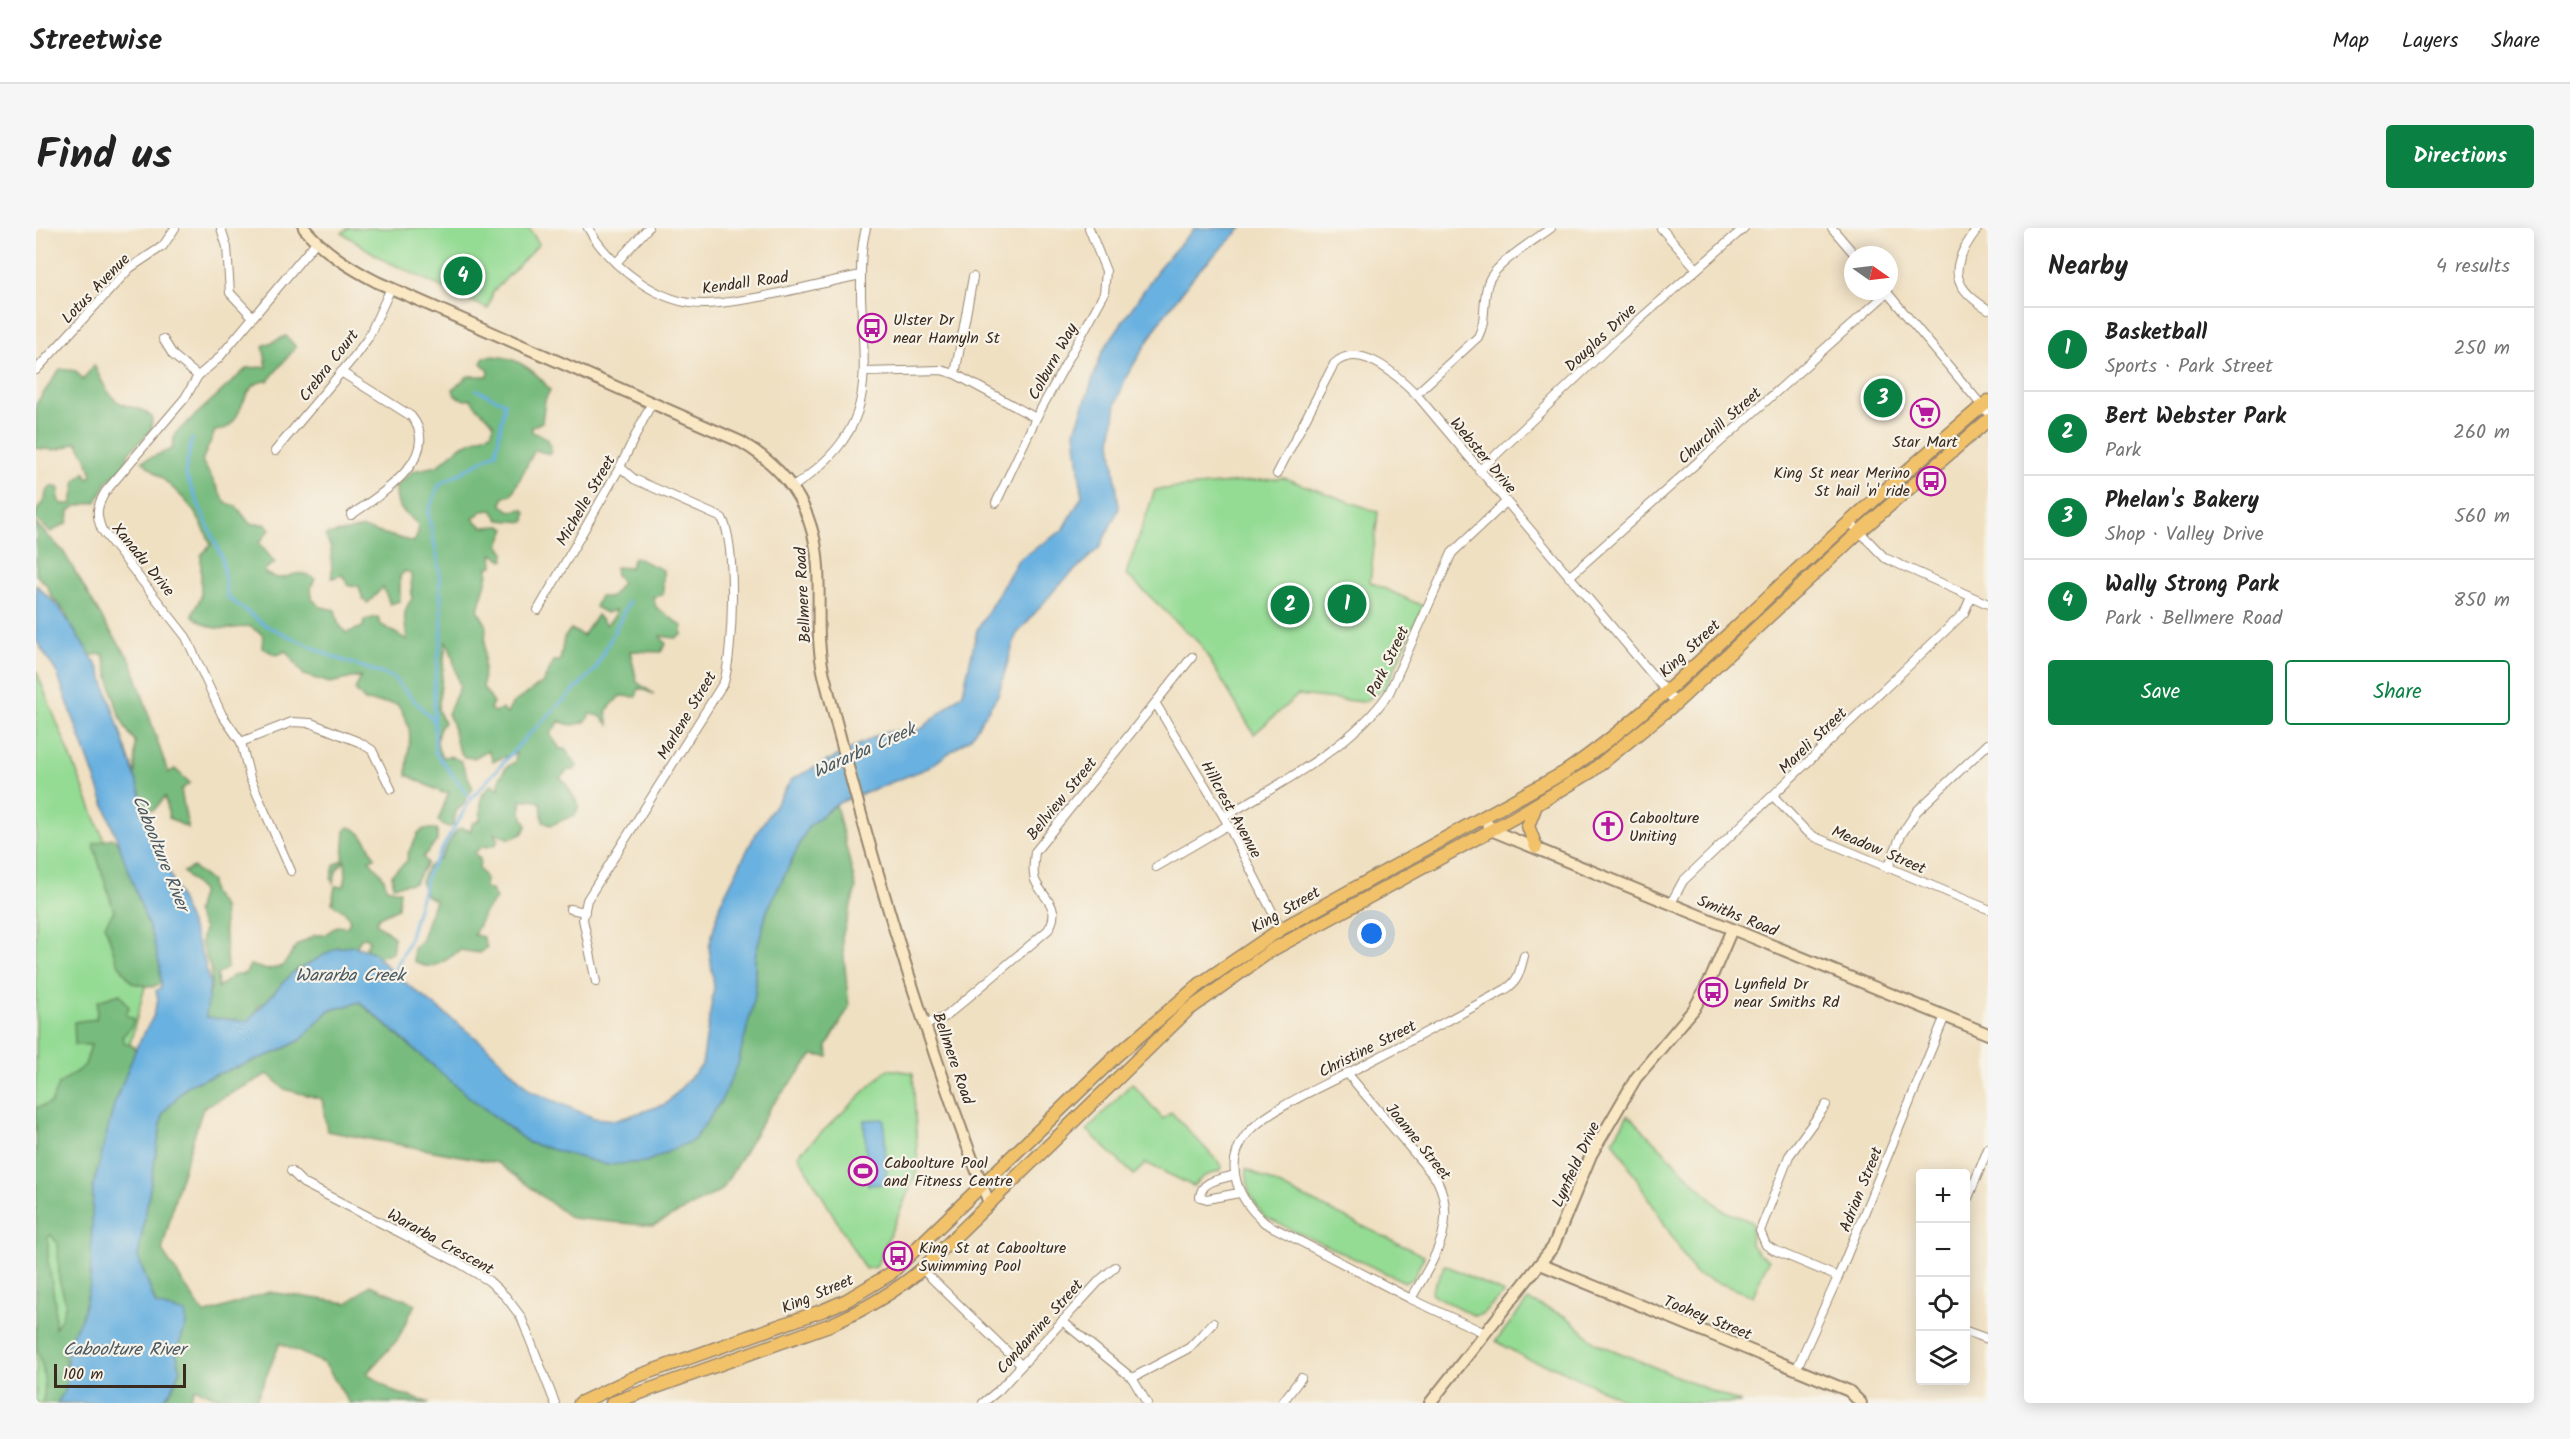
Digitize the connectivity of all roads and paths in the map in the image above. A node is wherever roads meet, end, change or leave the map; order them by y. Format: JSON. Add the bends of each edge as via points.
{"nodes":[{"id":1,"x":176,"y":228,"type":"edge"},
{"id":2,"x":221,"y":228,"type":"edge"},
{"id":3,"x":304,"y":228,"type":"edge"},
{"id":4,"x":588,"y":228,"type":"edge"},
{"id":5,"x":648,"y":228,"type":"edge"},
{"id":6,"x":866,"y":228,"type":"edge"},
{"id":7,"x":1089,"y":228,"type":"edge"},
{"id":8,"x":1551,"y":228,"type":"edge"},
{"id":9,"x":1661,"y":228,"type":"edge"},
{"id":10,"x":1744,"y":228,"type":"edge"},
{"id":11,"x":1832,"y":228,"type":"edge"},
{"id":12,"x":1978,"y":228,"type":"edge"},
{"id":13,"x":316,"y":242,"type":"junction"},
{"id":14,"x":1847,"y":246,"type":"edge"},
{"id":15,"x":616,"y":263,"type":"junction"},
{"id":16,"x":1696,"y":269,"type":"junction"},
{"id":17,"x":861,"y":275,"type":"junction"},
{"id":18,"x":973,"y":277,"type":"dead end"},
{"id":19,"x":391,"y":288,"type":"junction"},
{"id":20,"x":1878,"y":300,"type":"edge"},
{"id":21,"x":1894,"y":300,"type":"edge"},
{"id":22,"x":1988,"y":309,"type":"edge"},
{"id":23,"x":252,"y":316,"type":"junction"},
{"id":24,"x":163,"y":339,"type":"dead end"},
{"id":25,"x":36,"y":370,"type":"edge"},
{"id":26,"x":341,"y":372,"type":"junction"},
{"id":27,"x":864,"y":372,"type":"junction"},
{"id":28,"x":955,"y":374,"type":"junction"},
{"id":29,"x":198,"y":376,"type":"junction"},
{"id":30,"x":1416,"y":394,"type":"junction"},
{"id":31,"x":652,"y":402,"type":"junction"},
{"id":32,"x":1986,"y":406,"type":"edge"},
{"id":33,"x":1036,"y":418,"type":"junction"},
{"id":34,"x":1988,"y":420,"type":"edge"},
{"id":35,"x":275,"y":451,"type":"dead end"},
{"id":36,"x":620,"y":467,"type":"junction"},
{"id":37,"x":1479,"y":471,"type":"junction"},
{"id":38,"x":1277,"y":474,"type":"dead end"},
{"id":39,"x":793,"y":487,"type":"junction"},
{"id":40,"x":1506,"y":502,"type":"junction"},
{"id":41,"x":996,"y":503,"type":"dead end"},
{"id":42,"x":351,"y":515,"type":"dead end"},
{"id":43,"x":1849,"y":521,"type":"junction"},
{"id":44,"x":1859,"y":532,"type":"junction"},
{"id":45,"x":1569,"y":577,"type":"junction"},
{"id":46,"x":1971,"y":597,"type":"junction"},
{"id":47,"x":1988,"y":604,"type":"edge"},
{"id":48,"x":538,"y":609,"type":"dead end"},
{"id":49,"x":1192,"y":657,"type":"dead end"},
{"id":50,"x":1667,"y":692,"type":"junction"},
{"id":51,"x":1676,"y":703,"type":"junction"},
{"id":52,"x":1156,"y":704,"type":"junction"},
{"id":53,"x":241,"y":742,"type":"junction"},
{"id":54,"x":1988,"y":744,"type":"edge"},
{"id":55,"x":391,"y":789,"type":"dead end"},
{"id":56,"x":1773,"y":796,"type":"junction"},
{"id":57,"x":1536,"y":805,"type":"junction"},
{"id":58,"x":1484,"y":817,"type":"junction"},
{"id":59,"x":1226,"y":821,"type":"junction"},
{"id":60,"x":1491,"y":830,"type":"junction"},
{"id":61,"x":1536,"y":847,"type":"junction"},
{"id":62,"x":1156,"y":867,"type":"dead end"},
{"id":63,"x":1888,"y":868,"type":"junction"},
{"id":64,"x":291,"y":871,"type":"dead end"},
{"id":65,"x":1671,"y":903,"type":"junction"},
{"id":66,"x":570,"y":909,"type":"dead end"},
{"id":67,"x":1988,"y":909,"type":"edge"},
{"id":68,"x":585,"y":912,"type":"junction"},
{"id":69,"x":1732,"y":928,"type":"junction"},
{"id":70,"x":1281,"y":929,"type":"junction"},
{"id":71,"x":1524,"y":956,"type":"dead end"},
{"id":72,"x":596,"y":982,"type":"dead end"},
{"id":73,"x":1945,"y":1016,"type":"junction"},
{"id":74,"x":926,"y":1024,"type":"junction"},
{"id":75,"x":1988,"y":1034,"type":"edge"},
{"id":76,"x":1347,"y":1073,"type":"junction"},
{"id":77,"x":1826,"y":1106,"type":"dead end"},
{"id":78,"x":1988,"y":1149,"type":"edge"},
{"id":79,"x":291,"y":1171,"type":"dead end"},
{"id":80,"x":1235,"y":1175,"type":"junction"},
{"id":81,"x":983,"y":1186,"type":"junction"},
{"id":82,"x":1970,"y":1191,"type":"edge"},
{"id":83,"x":1239,"y":1193,"type":"junction"},
{"id":84,"x":989,"y":1203,"type":"junction"},
{"id":85,"x":1540,"y":1264,"type":"junction"},
{"id":86,"x":1115,"y":1267,"type":"dead end"},
{"id":87,"x":922,"y":1269,"type":"junction"},
{"id":88,"x":1838,"y":1276,"type":"junction"},
{"id":89,"x":1411,"y":1299,"type":"junction"},
{"id":90,"x":1062,"y":1322,"type":"junction"},
{"id":91,"x":1213,"y":1323,"type":"dead end"},
{"id":92,"x":1485,"y":1333,"type":"junction"},
{"id":93,"x":1970,"y":1333,"type":"edge"},
{"id":94,"x":758,"y":1334,"type":"junction"},
{"id":95,"x":1988,"y":1339,"type":"edge"},
{"id":96,"x":764,"y":1347,"type":"junction"},
{"id":97,"x":1022,"y":1365,"type":"junction"},
{"id":98,"x":1796,"y":1370,"type":"junction"},
{"id":99,"x":1132,"y":1378,"type":"junction"},
{"id":100,"x":1301,"y":1378,"type":"dead end"},
{"id":101,"x":587,"y":1401,"type":"edge"},
{"id":102,"x":555,"y":1403,"type":"edge"},
{"id":103,"x":612,"y":1403,"type":"edge"},
{"id":104,"x":983,"y":1403,"type":"edge"},
{"id":105,"x":1147,"y":1403,"type":"edge"},
{"id":106,"x":1282,"y":1403,"type":"edge"},
{"id":107,"x":1430,"y":1403,"type":"edge"},
{"id":108,"x":1861,"y":1403,"type":"edge"}],
"edges":[{"from":1,"to":25,"type":"street","name":"Lotus Avenue","via":[[163,246],[130,268]]},
{"from":2,"to":23,"type":"street","via":[[227,247],[230,293]]},
{"from":3,"to":13,"type":"main road","name":"Bellmere Road"},
{"from":4,"to":15,"type":"street","name":"Kendall Road","via":[[598,246]]},
{"from":5,"to":15,"type":"street"},
{"from":6,"to":17,"type":"street"},
{"from":7,"to":33,"type":"street","name":"Colburn Way","via":[[1106,271],[1104,294]]},
{"from":8,"to":30,"type":"street","via":[[1494,272],[1488,283],[1483,328],[1478,338]]},
{"from":9,"to":16,"type":"street"},
{"from":10,"to":16,"type":"street","name":"Douglas Drive"},
{"from":11,"to":14,"type":"street"},
{"from":12,"to":22,"type":"street","via":[[1961,251],[1957,273],[1972,297]]},
{"from":13,"to":19,"type":"main road","name":"Bellmere Road","via":[[356,271]]},
{"from":13,"to":23,"type":"street","name":"Xanadu Drive"},
{"from":15,"to":17,"type":"street","name":"Kendall Road","via":[[653,290],[705,304]]},
{"from":16,"to":37,"type":"street","name":"Douglas Drive"},
{"from":17,"to":27,"type":"street"},
{"from":18,"to":28,"type":"street"},
{"from":19,"to":26,"type":"street","name":"Crebra Court","via":[[368,338]]},
{"from":19,"to":31,"type":"main road","name":"Bellmere Road"},
{"from":20,"to":45,"type":"street","name":"Churchill Street"},
{"from":21,"to":32,"type":"street"},
{"from":23,"to":29,"type":"street","name":"Xanadu Drive","via":[[218,359]]},
{"from":24,"to":29,"type":"street","via":[[173,355]]},
{"from":26,"to":35,"type":"street","name":"Crebra Court"},
{"from":26,"to":42,"type":"street","via":[[411,416],[420,437],[413,460],[393,486]]},
{"from":27,"to":28,"type":"street","via":[[941,370]]},
{"from":27,"to":39,"type":"street","via":[[856,419],[846,438],[830,458]]},
{"from":28,"to":33,"type":"street"},
{"from":29,"to":53,"type":"street","name":"Xanadu Drive","via":[[185,398],[106,491],[98,504],[97,518],[102,530],[186,637],[222,715]]},
{"from":30,"to":37,"type":"street","name":"Webster Drive"},
{"from":30,"to":38,"type":"street","name":"Webster Drive","via":[[1391,371],[1375,363],[1352,354],[1342,357],[1334,364]]},
{"from":31,"to":36,"type":"street","name":"Michelle Street"},
{"from":31,"to":39,"type":"main road","name":"Bellmere Road","via":[[756,451]]},
{"from":32,"to":43,"type":"main road","name":"King Street"},
{"from":33,"to":41,"type":"street","name":"Colburn Way"},
{"from":34,"to":44,"type":"main road","name":"King Street"},
{"from":36,"to":48,"type":"street","name":"Michelle Street"},
{"from":36,"to":68,"type":"street","name":"Marlene Street","via":[[634,479],[722,518],[730,538],[729,666],[724,682],[587,900]]},
{"from":37,"to":40,"type":"street","name":"Webster Drive"},
{"from":39,"to":74,"type":"main road","name":"Bellmere Road","via":[[812,528],[817,551],[818,641],[838,727],[892,923]]},
{"from":40,"to":45,"type":"street","name":"Webster Drive"},
{"from":40,"to":59,"type":"street","name":"Park Street","via":[[1452,553],[1389,693],[1377,711],[1309,766]]},
{"from":43,"to":44,"type":"street"},
{"from":43,"to":50,"type":"main road","name":"King Street"},
{"from":44,"to":46,"type":"street","via":[[1884,558]]},
{"from":44,"to":51,"type":"main road","name":"King Street"},
{"from":45,"to":50,"type":"street","name":"Webster Drive"},
{"from":46,"to":47,"type":"street"},
{"from":46,"to":56,"type":"street","name":"Mareli Street","via":[[1964,613]]},
{"from":49,"to":52,"type":"street","name":"Bellview Street"},
{"from":50,"to":51,"type":"street","name":"Webster Drive"},
{"from":50,"to":58,"type":"main road","name":"King Street","via":[[1593,752]]},
{"from":51,"to":57,"type":"main road","name":"King Street","via":[[1592,771]]},
{"from":52,"to":59,"type":"street","name":"Hillcrest Avenue"},
{"from":52,"to":74,"type":"street","name":"Bellview Street","via":[[1035,852],[1035,880],[1052,902],[1054,914],[1048,930],[945,1017]]},
{"from":53,"to":55,"type":"street","via":[[292,722],[311,723],[372,750]]},
{"from":53,"to":64,"type":"street","name":"Xanadu Drive","via":[[250,778]]},
{"from":54,"to":63,"type":"street","via":[[1917,811],[1901,835]]},
{"from":56,"to":63,"type":"street","name":"Meadow Street","via":[[1805,831]]},
{"from":56,"to":65,"type":"street","name":"Mareli Street","via":[[1683,881]]},
{"from":57,"to":60,"type":"main road","name":"King Street"},
{"from":57,"to":61,"type":"main road","via":[[1528,826]]},
{"from":58,"to":60,"type":"main road"},
{"from":58,"to":70,"type":"main road","name":"King Street"},
{"from":59,"to":62,"type":"street","name":"Park Street"},
{"from":59,"to":70,"type":"street","name":"Hillcrest Avenue"},
{"from":60,"to":61,"type":"main road","name":"Smiths Road"},
{"from":60,"to":84,"type":"main road","name":"King Street","via":[[1288,941],[1217,987],[1155,1039]]},
{"from":61,"to":65,"type":"main road","name":"Smiths Road"},
{"from":63,"to":67,"type":"street","name":"Meadow Street"},
{"from":65,"to":69,"type":"main road","name":"Smiths Road"},
{"from":66,"to":68,"type":"street"},
{"from":68,"to":72,"type":"street","name":"Marlene Street","via":[[585,937]]},
{"from":69,"to":73,"type":"main road","name":"Smiths Road"},
{"from":69,"to":85,"type":"main road","name":"Lynfield Drive","via":[[1694,1009],[1636,1078],[1592,1155],[1561,1229]]},
{"from":70,"to":81,"type":"main road","name":"King Street","via":[[1209,977],[1148,1026]]},
{"from":71,"to":76,"type":"street","name":"Christine Street","via":[[1515,983],[1506,989]]},
{"from":73,"to":75,"type":"main road","name":"Smiths Road"},
{"from":73,"to":88,"type":"street","name":"Adrian Street"},
{"from":74,"to":81,"type":"main road","name":"Bellmere Road"},
{"from":76,"to":80,"type":"street","name":"Christine Street","via":[[1257,1124],[1245,1136]]},
{"from":76,"to":89,"type":"street","name":"Joanne Street","via":[[1437,1180],[1445,1196],[1446,1218],[1438,1250]]},
{"from":77,"to":88,"type":"street","via":[[1789,1156],[1760,1231],[1766,1245],[1774,1250]]},
{"from":78,"to":82,"type":"street"},
{"from":79,"to":102,"type":"street","name":"Wararba Crescent","via":[[303,1183],[489,1281],[521,1317]]},
{"from":80,"to":83,"type":"street","name":"Christine Street"},
{"from":80,"to":83,"type":"street","via":[[1205,1184],[1200,1197]]},
{"from":81,"to":84,"type":"main road","name":"Bellmere Road"},
{"from":81,"to":94,"type":"main road","name":"King Street","via":[[880,1281],[832,1307]]},
{"from":83,"to":89,"type":"street","name":"Christine Street","via":[[1247,1208],[1264,1223]]},
{"from":84,"to":87,"type":"main road","name":"King Street"},
{"from":85,"to":92,"type":"main road","name":"Lynfield Drive"},
{"from":85,"to":98,"type":"main road","name":"Toohey Street"},
{"from":86,"to":90,"type":"street","name":"Condamine Street"},
{"from":87,"to":96,"type":"main road","name":"King Street","via":[[897,1290],[860,1312]]},
{"from":87,"to":97,"type":"street"},
{"from":88,"to":98,"type":"street","name":"Adrian Street"},
{"from":89,"to":92,"type":"street","name":"Christine Street"},
{"from":90,"to":97,"type":"street","name":"Condamine Street"},
{"from":90,"to":99,"type":"street"},
{"from":91,"to":99,"type":"street","via":[[1189,1348]]},
{"from":92,"to":107,"type":"main road","name":"Lynfield Drive"},
{"from":93,"to":95,"type":"street"},
{"from":94,"to":96,"type":"main road"},
{"from":94,"to":101,"type":"main road","name":"King Street","via":[[635,1377]]},
{"from":96,"to":103,"type":"main road","name":"King Street"},
{"from":97,"to":104,"type":"street","name":"Condamine Street"},
{"from":98,"to":108,"type":"main road","name":"Toohey Street","via":[[1849,1391]]},
{"from":99,"to":105,"type":"street"},
{"from":100,"to":106,"type":"street"}]}
